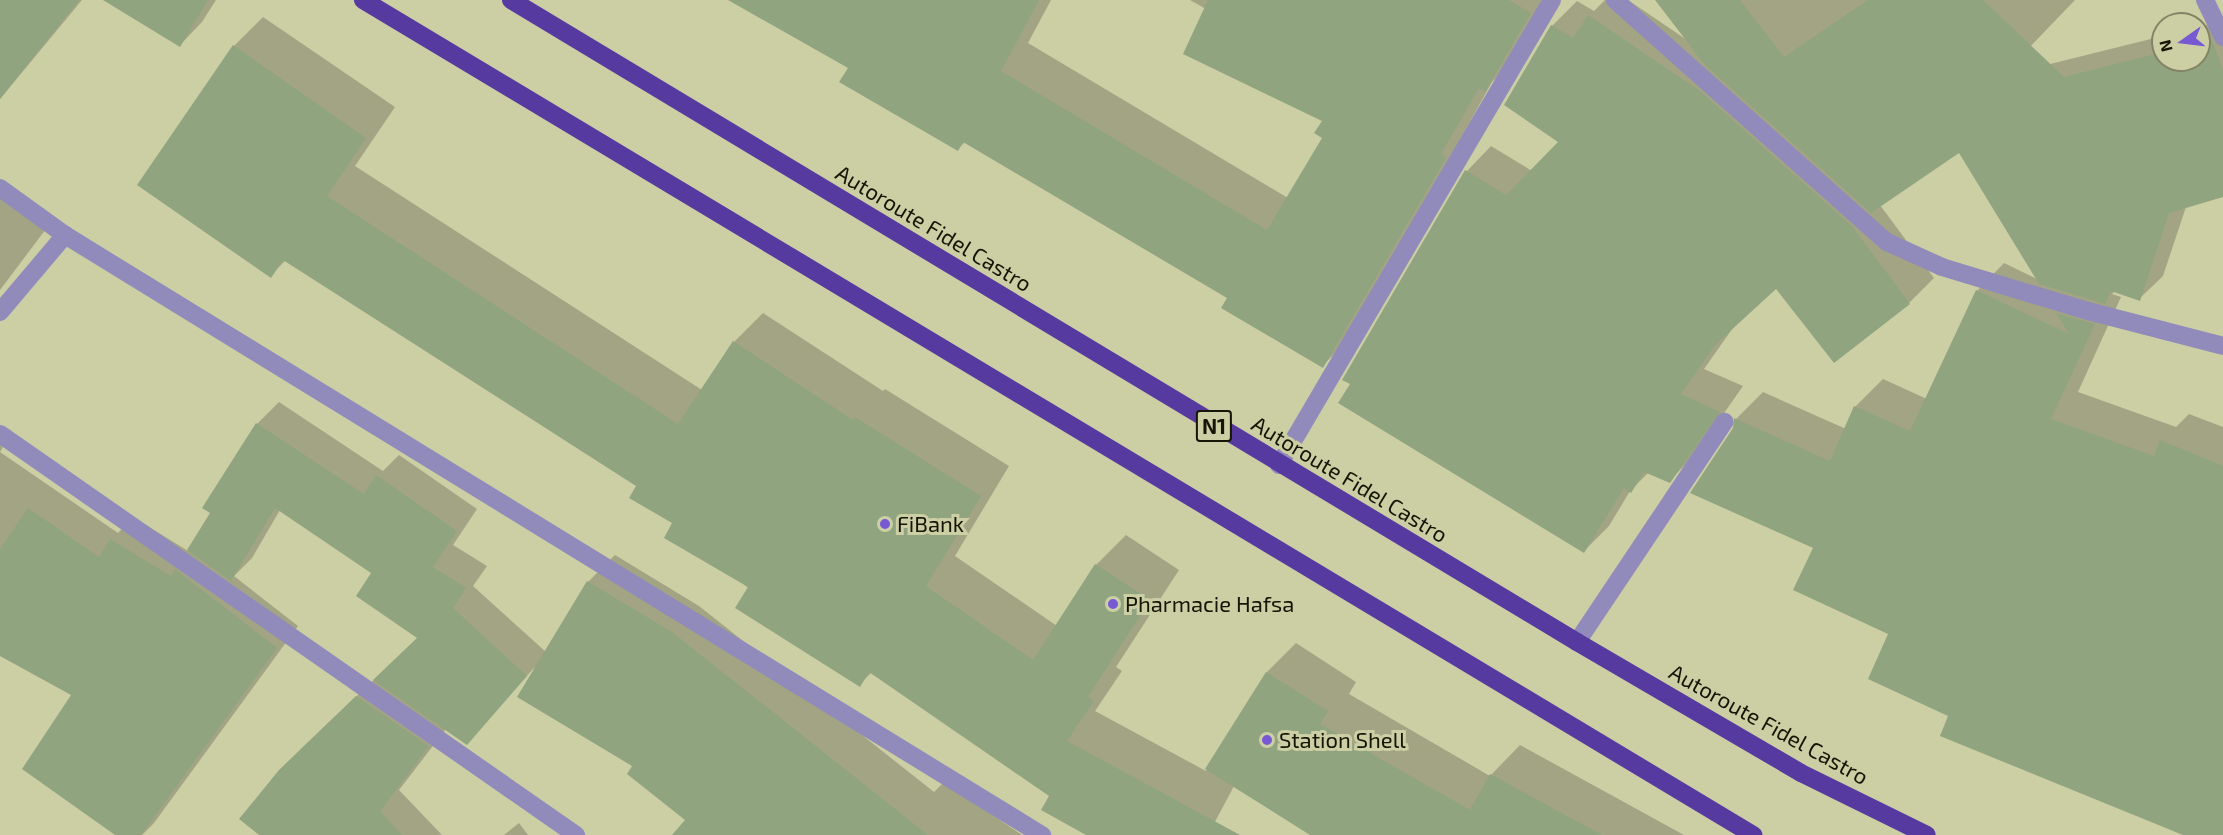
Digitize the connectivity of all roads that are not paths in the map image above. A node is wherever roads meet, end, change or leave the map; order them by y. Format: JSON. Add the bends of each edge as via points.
{"nodes":[{"id":1,"x":363,"y":0,"type":"edge"},
{"id":2,"x":511,"y":0,"type":"edge"},
{"id":3,"x":1552,"y":0,"type":"edge"},
{"id":4,"x":1615,"y":0,"type":"edge"},
{"id":5,"x":2205,"y":0,"type":"edge"},
{"id":6,"x":2223,"y":37,"type":"edge"},
{"id":7,"x":0,"y":189,"type":"edge"},
{"id":8,"x":65,"y":235,"type":"junction"},
{"id":9,"x":0,"y":312,"type":"edge"},
{"id":10,"x":2223,"y":346,"type":"edge"},
{"id":11,"x":1724,"y":422,"type":"dead end"},
{"id":12,"x":0,"y":434,"type":"edge"},
{"id":13,"x":1279,"y":465,"type":"junction"},
{"id":14,"x":1577,"y":642,"type":"junction"},
{"id":15,"x":576,"y":835,"type":"edge"},
{"id":16,"x":1042,"y":835,"type":"edge"},
{"id":17,"x":1753,"y":835,"type":"edge"},
{"id":18,"x":1927,"y":835,"type":"edge"}],
"edges":[{"from":1,"to":17,"type":"highway"},
{"from":2,"to":13,"type":"highway","name":"Autoroute Fidel Castro","number":"N1"},
{"from":3,"to":13,"type":"street"},
{"from":4,"to":10,"type":"street","via":[[1887,242],[1942,267]]},
{"from":5,"to":6,"type":"street"},
{"from":7,"to":8,"type":"street"},
{"from":8,"to":9,"type":"street"},
{"from":8,"to":16,"type":"street"},
{"from":11,"to":14,"type":"street"},
{"from":12,"to":15,"type":"street"},
{"from":13,"to":14,"type":"highway","name":"Autoroute Fidel Castro","number":"N1"},
{"from":14,"to":18,"type":"highway","name":"Autoroute Fidel Castro","number":"N1","via":[[1801,773]]}]}
